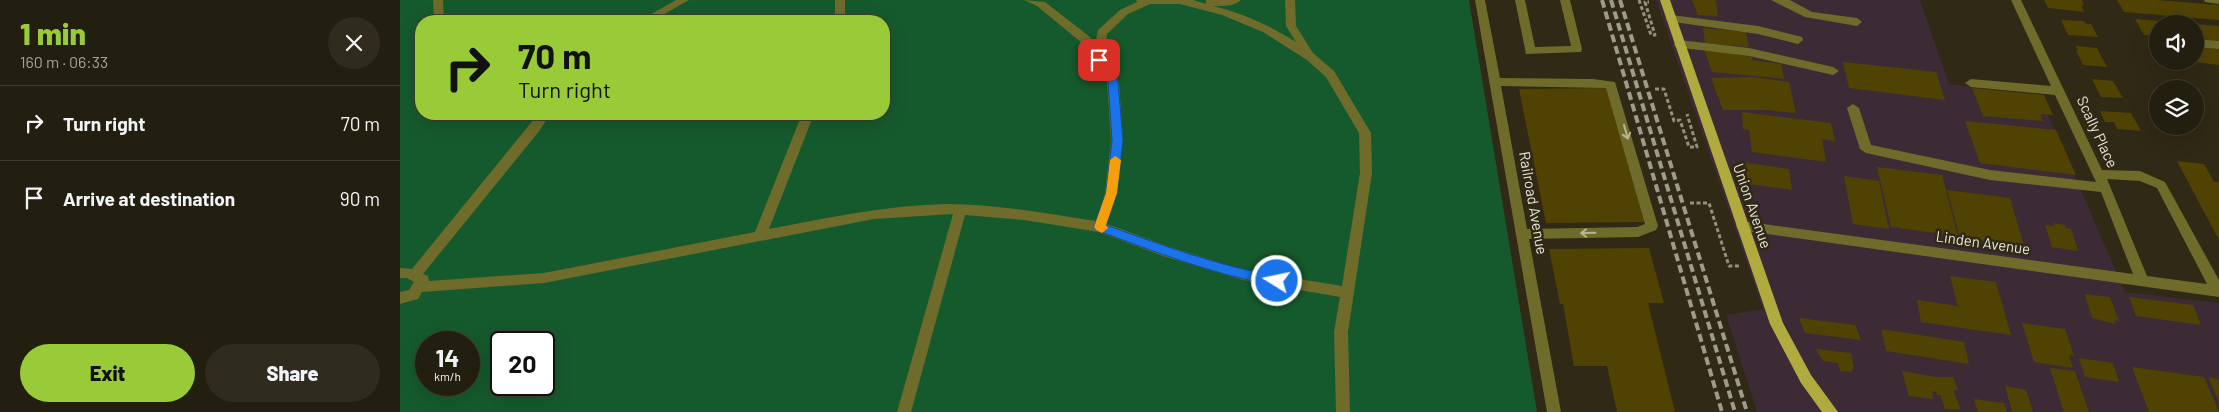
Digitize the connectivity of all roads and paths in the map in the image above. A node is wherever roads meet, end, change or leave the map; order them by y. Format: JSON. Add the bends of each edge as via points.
{"nodes":[{"id":1,"x":438,"y":0,"type":"edge"},
{"id":2,"x":840,"y":0,"type":"edge"},
{"id":3,"x":1028,"y":0,"type":"edge"},
{"id":4,"x":1140,"y":0,"type":"edge"},
{"id":5,"x":1236,"y":0,"type":"edge"},
{"id":6,"x":1290,"y":0,"type":"edge"},
{"id":7,"x":1480,"y":0,"type":"edge"},
{"id":8,"x":1520,"y":0,"type":"edge"},
{"id":9,"x":1565,"y":0,"type":"edge"},
{"id":10,"x":1639,"y":0,"type":"edge"},
{"id":11,"x":1665,"y":0,"type":"edge"},
{"id":12,"x":1776,"y":0,"type":"edge"},
{"id":13,"x":2016,"y":0,"type":"edge"},
{"id":14,"x":2209,"y":0,"type":"edge"},
{"id":15,"x":1147,"y":1,"type":"edge"},
{"id":16,"x":1181,"y":1,"type":"edge"},
{"id":17,"x":2219,"y":1,"type":"edge"},
{"id":18,"x":681,"y":2,"type":"edge"},
{"id":19,"x":1649,"y":2,"type":"dead end"},
{"id":20,"x":438,"y":15,"type":"edge"},
{"id":21,"x":656,"y":15,"type":"edge"},
{"id":22,"x":663,"y":15,"type":"edge"},
{"id":23,"x":840,"y":15,"type":"edge"},
{"id":24,"x":1671,"y":19,"type":"junction"},
{"id":25,"x":1858,"y":22,"type":"dead end"},
{"id":26,"x":1798,"y":40,"type":"dead end"},
{"id":27,"x":1679,"y":44,"type":"junction"},
{"id":28,"x":2204,"y":44,"type":"edge"},
{"id":29,"x":2219,"y":45,"type":"edge"},
{"id":30,"x":1311,"y":57,"type":"junction"},
{"id":31,"x":1099,"y":60,"type":"junction"},
{"id":32,"x":1833,"y":71,"type":"dead end"},
{"id":33,"x":1494,"y":82,"type":"junction"},
{"id":34,"x":1971,"y":83,"type":"dead end"},
{"id":35,"x":1655,"y":89,"type":"dead end"},
{"id":36,"x":2059,"y":91,"type":"junction"},
{"id":37,"x":1854,"y":108,"type":"dead end"},
{"id":38,"x":1687,"y":114,"type":"dead end"},
{"id":39,"x":540,"y":120,"type":"edge"},
{"id":40,"x":543,"y":120,"type":"edge"},
{"id":41,"x":806,"y":120,"type":"edge"},
{"id":42,"x":536,"y":127,"type":"junction"},
{"id":43,"x":2098,"y":174,"type":"junction"},
{"id":44,"x":2105,"y":188,"type":"junction"},
{"id":45,"x":1690,"y":203,"type":"dead end"},
{"id":46,"x":960,"y":210,"type":"junction"},
{"id":47,"x":1742,"y":226,"type":"junction"},
{"id":48,"x":1100,"y":227,"type":"junction"},
{"id":49,"x":1522,"y":234,"type":"junction"},
{"id":50,"x":760,"y":236,"type":"junction"},
{"id":51,"x":1740,"y":266,"type":"dead end"},
{"id":52,"x":400,"y":274,"type":"edge"},
{"id":53,"x":2142,"y":281,"type":"junction"},
{"id":54,"x":416,"y":282,"type":"junction"},
{"id":55,"x":2218,"y":291,"type":"edge"},
{"id":56,"x":1347,"y":293,"type":"junction"},
{"id":57,"x":400,"y":300,"type":"edge"},
{"id":58,"x":904,"y":412,"type":"edge"},
{"id":59,"x":1343,"y":412,"type":"edge"},
{"id":60,"x":1554,"y":412,"type":"edge"},
{"id":61,"x":1831,"y":412,"type":"edge"}],
"edges":[{"from":1,"to":20,"type":"street"},
{"from":2,"to":23,"type":"street"},
{"from":3,"to":31,"type":"street","via":[[1041,4],[1086,40]]},
{"from":4,"to":15,"type":"street"},
{"from":5,"to":16,"type":"street","via":[[1227,3]]},
{"from":6,"to":30,"type":"street","via":[[1291,26]]},
{"from":7,"to":33,"type":"street","name":"Railroad Avenue"},
{"from":8,"to":9,"type":"street","via":[[1530,51],[1577,49]]},
{"from":10,"to":19,"type":"path","via":[[1650,35],[1655,35],[1645,2]]},
{"from":11,"to":24,"type":"main road","name":"Union Avenue"},
{"from":12,"to":25,"type":"street","via":[[1809,15]]},
{"from":13,"to":36,"type":"street","name":"Scally Place"},
{"from":14,"to":17,"type":"street"},
{"from":15,"to":16,"type":"street"},
{"from":15,"to":31,"type":"street","via":[[1124,12],[1102,33]]},
{"from":16,"to":30,"type":"street","via":[[1225,12],[1267,29]]},
{"from":18,"to":21,"type":"street"},
{"from":18,"to":22,"type":"street"},
{"from":24,"to":26,"type":"street","via":[[1758,30]]},
{"from":24,"to":27,"type":"main road","name":"Union Avenue"},
{"from":27,"to":32,"type":"street","via":[[1749,52]]},
{"from":27,"to":47,"type":"main road","name":"Union Avenue"},
{"from":28,"to":29,"type":"street"},
{"from":30,"to":56,"type":"street","via":[[1330,74],[1365,134],[1366,173]]},
{"from":31,"to":48,"type":"street","via":[[1113,82],[1118,140],[1111,193]]},
{"from":33,"to":49,"type":"street","name":"Railroad Avenue"},
{"from":33,"to":49,"type":"street","one_way":true,"via":[[1611,85],[1652,226],[1638,232]]},
{"from":34,"to":36,"type":"street"},
{"from":35,"to":38,"type":"path","via":[[1664,89],[1674,120],[1680,120],[1689,147],[1697,147]]},
{"from":36,"to":43,"type":"street","name":"Scally Place"},
{"from":37,"to":44,"type":"street","via":[[1866,149],[1990,175]]},
{"from":39,"to":42,"type":"street"},
{"from":40,"to":42,"type":"street"},
{"from":41,"to":50,"type":"street"},
{"from":42,"to":54,"type":"street"},
{"from":43,"to":44,"type":"street","name":"Scally Place"},
{"from":43,"to":55,"type":"street","via":[[2144,176],[2161,185]]},
{"from":44,"to":53,"type":"street","name":"Scally Place"},
{"from":45,"to":51,"type":"path","via":[[1709,204],[1729,266]]},
{"from":46,"to":48,"type":"street","via":[[1024,215]]},
{"from":46,"to":50,"type":"street","via":[[874,214]]},
{"from":46,"to":58,"type":"street"},
{"from":47,"to":53,"type":"street","name":"Linden Avenue"},
{"from":47,"to":61,"type":"main road","name":"Union Avenue","via":[[1777,324],[1806,379]]},
{"from":48,"to":56,"type":"street","via":[[1242,275]]},
{"from":49,"to":60,"type":"street","name":"Railroad Avenue"},
{"from":50,"to":54,"type":"street","via":[[544,278]]},
{"from":52,"to":54,"type":"street"},
{"from":53,"to":55,"type":"street","name":"Linden Avenue"},
{"from":54,"to":57,"type":"street","via":[[413,295]]},
{"from":56,"to":59,"type":"street","via":[[1341,332]]}]}
